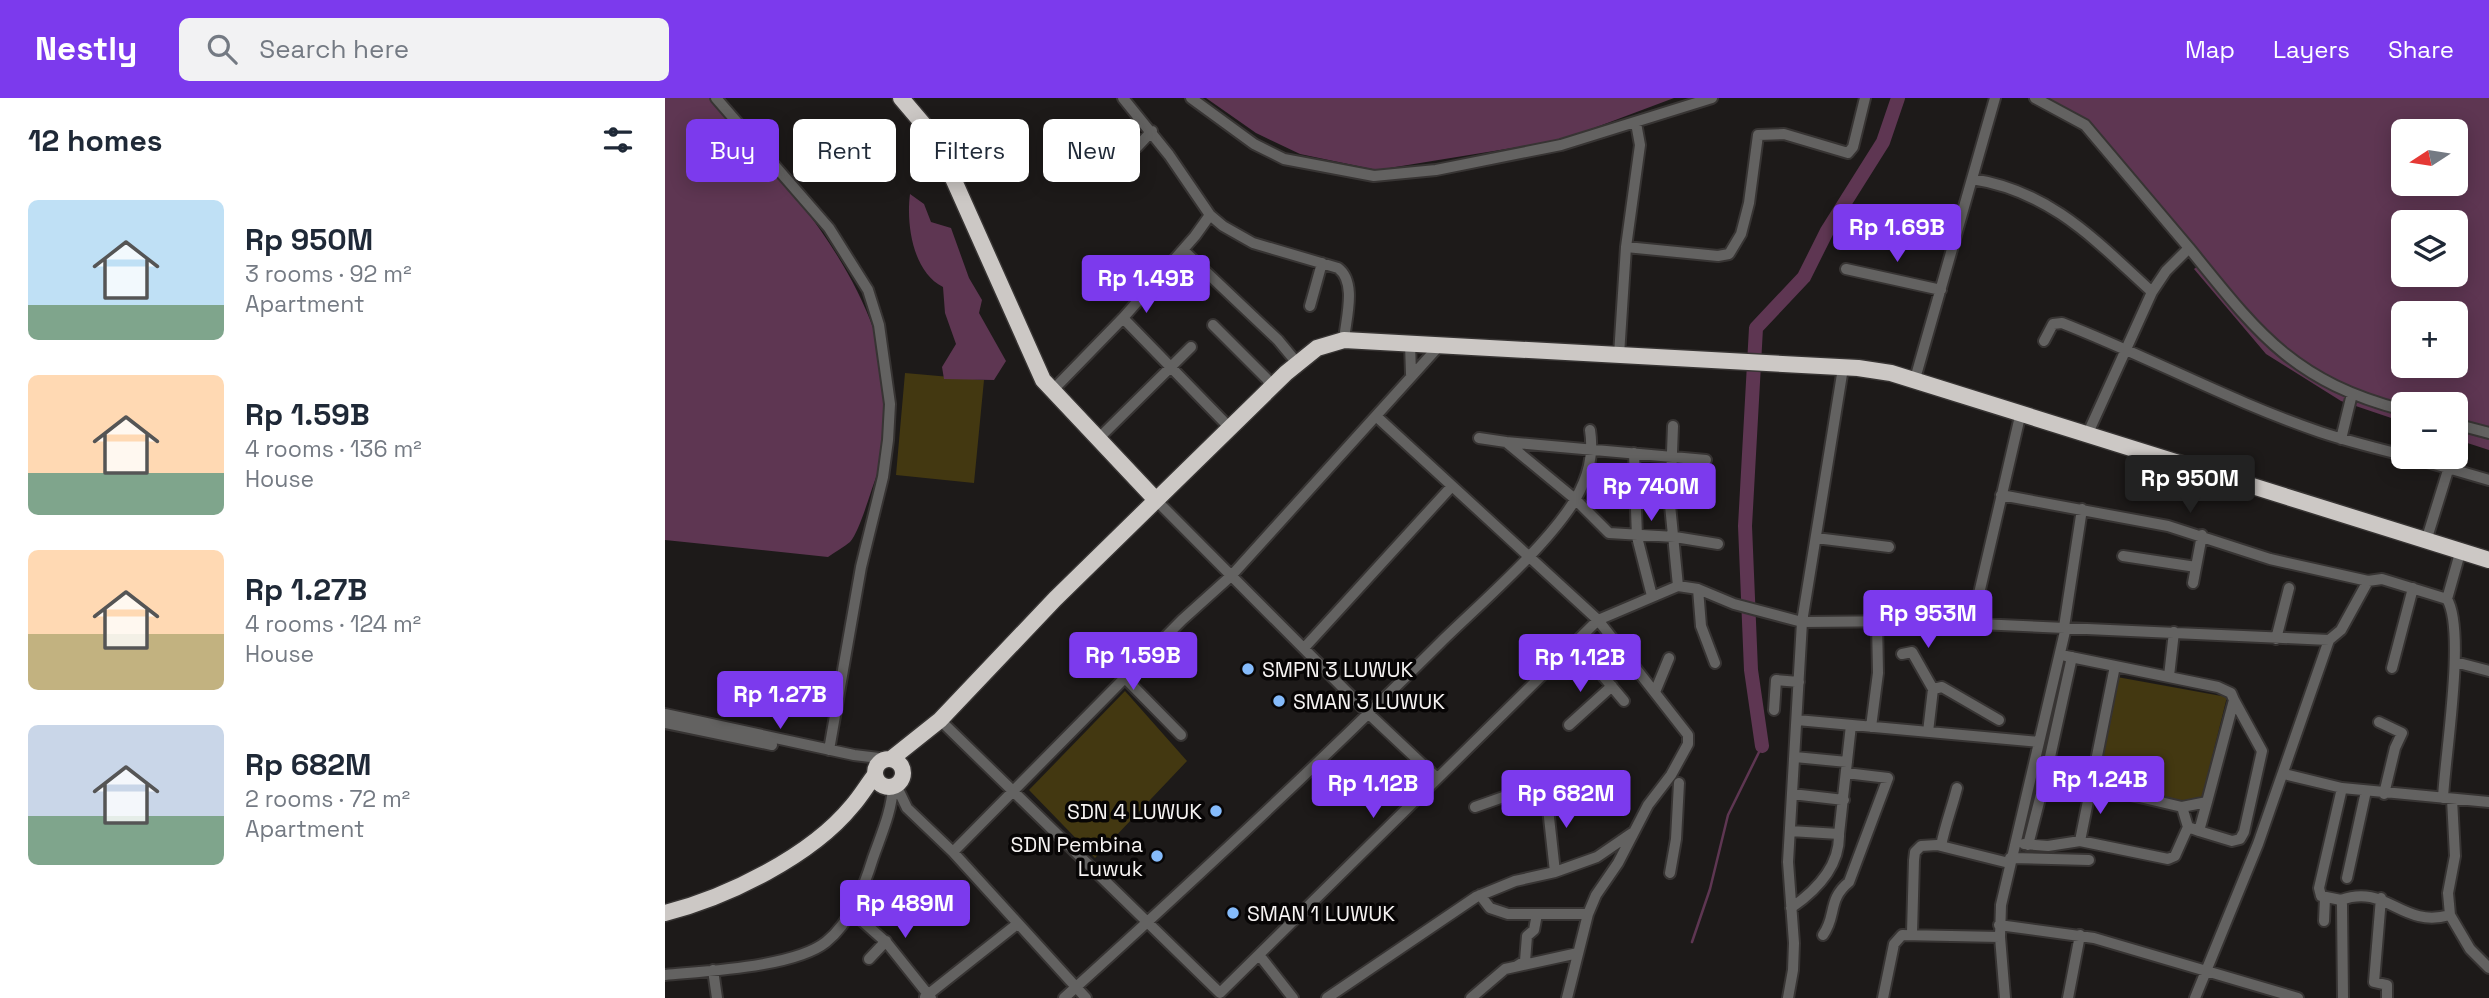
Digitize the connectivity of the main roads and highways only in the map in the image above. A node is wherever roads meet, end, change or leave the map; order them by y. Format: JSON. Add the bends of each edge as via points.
{"nodes":[{"id":1,"x":901,"y":98,"type":"edge"},
{"id":2,"x":1156,"y":500,"type":"junction"},
{"id":3,"x":2489,"y":560,"type":"edge"},
{"id":4,"x":922,"y":736,"type":"junction"},
{"id":5,"x":888,"y":780,"type":"junction"},
{"id":6,"x":665,"y":913,"type":"edge"}],
"edges":[{"from":1,"to":2,"type":"highway","via":[[935,138],[1029,351],[1052,391]]},
{"from":2,"to":3,"type":"highway","via":[[1297,363],[1317,348],[1344,340],[1873,370]]},
{"from":2,"to":4,"type":"highway"},
{"from":4,"to":5,"type":"highway"},
{"from":4,"to":5,"type":"highway","via":[[889,759],[899,763]]},
{"from":5,"to":6,"type":"highway","via":[[778,865]]}]}
